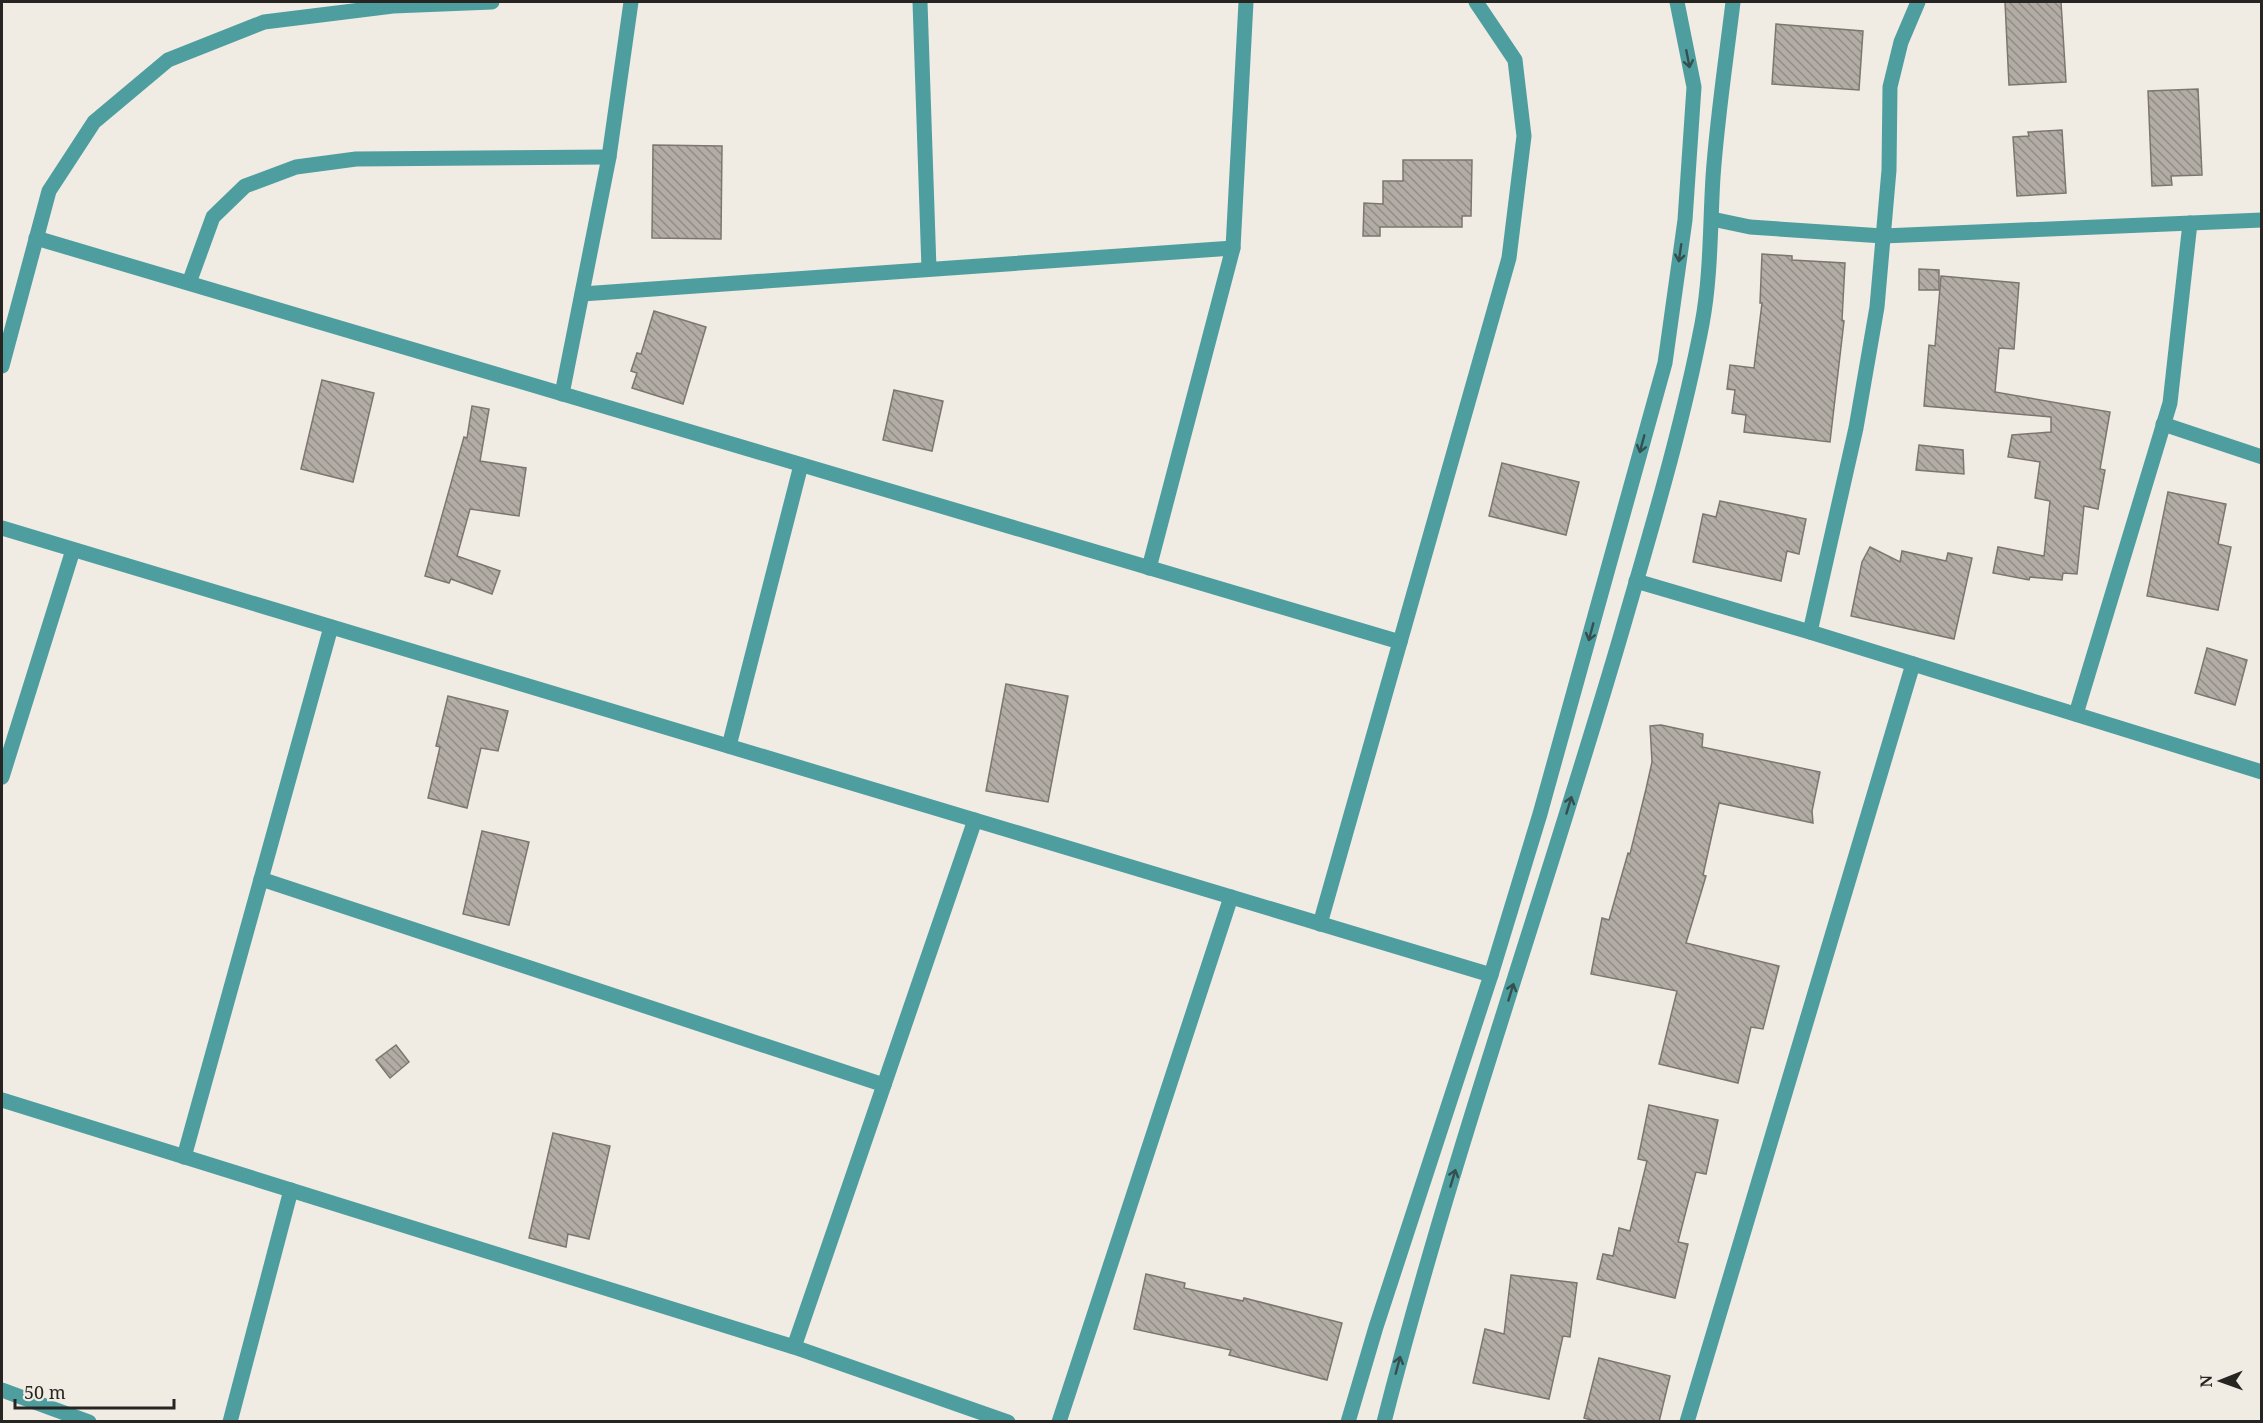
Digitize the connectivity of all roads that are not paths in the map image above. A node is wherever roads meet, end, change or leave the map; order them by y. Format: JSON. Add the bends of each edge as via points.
{"nodes":[{"id":1,"x":492,"y":2,"type":"edge"},
{"id":2,"x":631,"y":2,"type":"edge"},
{"id":3,"x":920,"y":2,"type":"edge"},
{"id":4,"x":1246,"y":2,"type":"edge"},
{"id":5,"x":1476,"y":2,"type":"edge"},
{"id":6,"x":1677,"y":2,"type":"edge"},
{"id":7,"x":1733,"y":2,"type":"edge"},
{"id":8,"x":1918,"y":2,"type":"edge"},
{"id":9,"x":609,"y":157,"type":"junction"},
{"id":10,"x":1712,"y":219,"type":"junction"},
{"id":11,"x":2262,"y":220,"type":"edge"},
{"id":12,"x":2190,"y":223,"type":"junction"},
{"id":13,"x":1883,"y":236,"type":"junction"},
{"id":14,"x":36,"y":238,"type":"junction"},
{"id":15,"x":1233,"y":248,"type":"junction"},
{"id":16,"x":929,"y":269,"type":"junction"},
{"id":17,"x":189,"y":283,"type":"junction"},
{"id":18,"x":582,"y":294,"type":"junction"},
{"id":19,"x":2,"y":366,"type":"edge"},
{"id":20,"x":562,"y":394,"type":"junction"},
{"id":21,"x":2163,"y":424,"type":"junction"},
{"id":22,"x":2262,"y":457,"type":"edge"},
{"id":23,"x":801,"y":465,"type":"junction"},
{"id":24,"x":2,"y":528,"type":"edge"},
{"id":25,"x":73,"y":550,"type":"junction"},
{"id":26,"x":1149,"y":568,"type":"junction"},
{"id":27,"x":1636,"y":581,"type":"junction"},
{"id":28,"x":330,"y":627,"type":"junction"},
{"id":29,"x":1810,"y":632,"type":"junction"},
{"id":30,"x":1400,"y":642,"type":"junction"},
{"id":31,"x":1913,"y":664,"type":"junction"},
{"id":32,"x":2076,"y":714,"type":"junction"},
{"id":33,"x":729,"y":746,"type":"junction"},
{"id":34,"x":2262,"y":772,"type":"edge"},
{"id":35,"x":2,"y":777,"type":"edge"},
{"id":36,"x":975,"y":820,"type":"junction"},
{"id":37,"x":261,"y":879,"type":"junction"},
{"id":38,"x":1231,"y":897,"type":"junction"},
{"id":39,"x":1320,"y":924,"type":"junction"},
{"id":40,"x":1491,"y":975,"type":"junction"},
{"id":41,"x":884,"y":1085,"type":"junction"},
{"id":42,"x":2,"y":1100,"type":"edge"},
{"id":43,"x":184,"y":1157,"type":"junction"},
{"id":44,"x":291,"y":1190,"type":"junction"},
{"id":45,"x":794,"y":1347,"type":"junction"},
{"id":46,"x":2,"y":1390,"type":"edge"},
{"id":47,"x":89,"y":1422,"type":"edge"},
{"id":48,"x":230,"y":1422,"type":"edge"},
{"id":49,"x":1008,"y":1422,"type":"edge"},
{"id":50,"x":1059,"y":1422,"type":"edge"},
{"id":51,"x":1348,"y":1422,"type":"edge"},
{"id":52,"x":1384,"y":1422,"type":"edge"},
{"id":53,"x":1687,"y":1422,"type":"edge"}],
"edges":[{"from":1,"to":14,"type":"street","via":[[393,6],[264,22],[168,60],[94,122],[49,191]]},
{"from":2,"to":9,"type":"street"},
{"from":3,"to":16,"type":"street"},
{"from":4,"to":15,"type":"street"},
{"from":5,"to":30,"type":"street","via":[[1515,60],[1524,136],[1509,258]]},
{"from":6,"to":40,"type":"street","one_way":true,"via":[[1694,87],[1685,220],[1665,363],[1540,814]]},
{"from":7,"to":10,"type":"street"},
{"from":8,"to":13,"type":"street","via":[[1900,42],[1890,87]]},
{"from":9,"to":17,"type":"street","via":[[356,159],[296,167],[246,186],[213,217]]},
{"from":9,"to":18,"type":"street"},
{"from":10,"to":13,"type":"street","via":[[1750,227]]},
{"from":10,"to":27,"type":"street","via":[[1703,321],[1673,450]]},
{"from":11,"to":12,"type":"street"},
{"from":12,"to":13,"type":"street"},
{"from":12,"to":21,"type":"street","via":[[2169,403]]},
{"from":13,"to":29,"type":"street","via":[[1877,307],[1856,428]]},
{"from":14,"to":17,"type":"street"},
{"from":14,"to":19,"type":"street"},
{"from":15,"to":16,"type":"street"},
{"from":15,"to":26,"type":"street"},
{"from":16,"to":18,"type":"street"},
{"from":17,"to":20,"type":"street"},
{"from":18,"to":20,"type":"street"},
{"from":20,"to":23,"type":"street"},
{"from":21,"to":22,"type":"street"},
{"from":21,"to":32,"type":"street"},
{"from":23,"to":26,"type":"street"},
{"from":23,"to":33,"type":"street"},
{"from":24,"to":25,"type":"street"},
{"from":25,"to":28,"type":"street"},
{"from":25,"to":35,"type":"street"},
{"from":26,"to":30,"type":"street"},
{"from":27,"to":29,"type":"street"},
{"from":52,"to":27,"type":"street","one_way":true,"via":[[1450,1188]]},
{"from":28,"to":33,"type":"street"},
{"from":28,"to":37,"type":"street"},
{"from":29,"to":31,"type":"street"},
{"from":30,"to":39,"type":"street"},
{"from":31,"to":32,"type":"street"},
{"from":31,"to":53,"type":"street"},
{"from":32,"to":34,"type":"street"},
{"from":33,"to":36,"type":"street"},
{"from":36,"to":38,"type":"street"},
{"from":36,"to":41,"type":"street"},
{"from":37,"to":41,"type":"street"},
{"from":37,"to":43,"type":"street"},
{"from":38,"to":39,"type":"street"},
{"from":38,"to":50,"type":"street"},
{"from":39,"to":40,"type":"street"},
{"from":40,"to":51,"type":"street"},
{"from":41,"to":45,"type":"street"},
{"from":42,"to":43,"type":"street"},
{"from":43,"to":44,"type":"street"},
{"from":44,"to":45,"type":"street"},
{"from":44,"to":48,"type":"street"},
{"from":45,"to":49,"type":"street"},
{"from":46,"to":47,"type":"street"}]}
